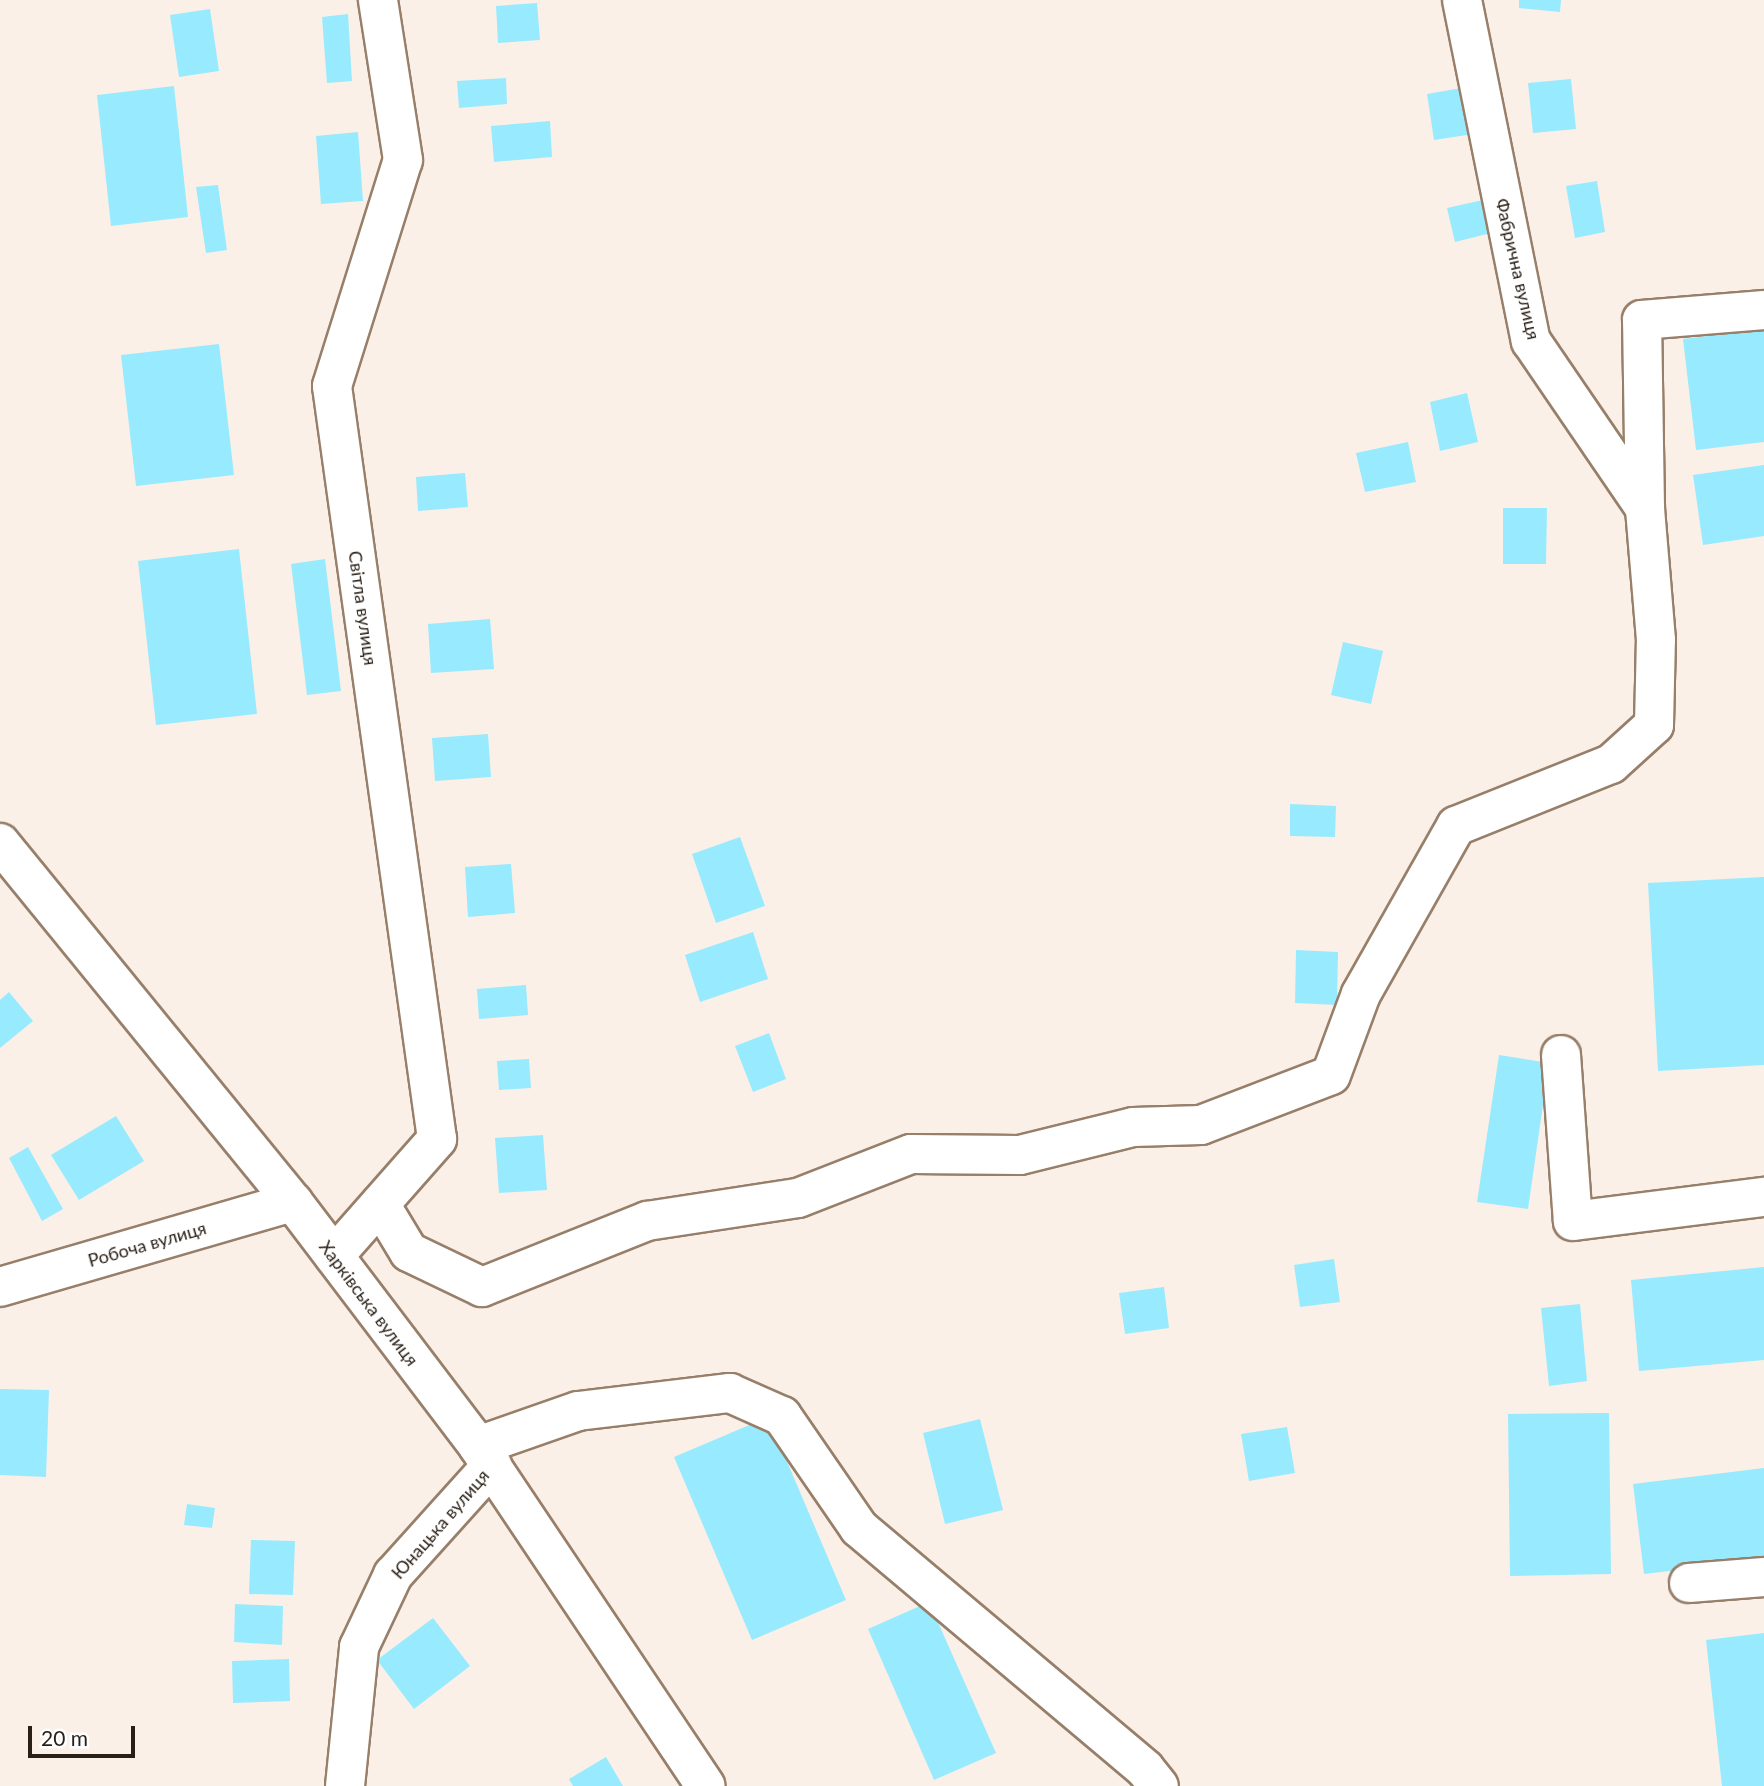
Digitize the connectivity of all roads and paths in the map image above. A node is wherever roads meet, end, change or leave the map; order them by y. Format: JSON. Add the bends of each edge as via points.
{"nodes":[{"id":1,"x":378,"y":0,"type":"edge"},
{"id":2,"x":1462,"y":0,"type":"edge"},
{"id":3,"x":1764,"y":310,"type":"edge"},
{"id":4,"x":1645,"y":508,"type":"junction"},
{"id":5,"x":0,"y":844,"type":"edge"},
{"id":6,"x":1561,"y":1055,"type":"dead end"},
{"id":7,"x":1764,"y":1197,"type":"edge"},
{"id":8,"x":293,"y":1202,"type":"junction"},
{"id":9,"x":380,"y":1205,"type":"junction"},
{"id":10,"x":334,"y":1256,"type":"junction"},
{"id":11,"x":0,"y":1287,"type":"edge"},
{"id":12,"x":485,"y":1456,"type":"junction"},
{"id":13,"x":1764,"y":1577,"type":"edge"},
{"id":14,"x":1689,"y":1583,"type":"dead end"},
{"id":15,"x":345,"y":1786,"type":"edge"},
{"id":16,"x":706,"y":1786,"type":"edge"},
{"id":17,"x":1159,"y":1786,"type":"edge"}],
"edges":[{"from":1,"to":9,"type":"street","name":"Світла вулиця","via":[[402,160],[332,386],[437,1139]]},
{"from":2,"to":4,"type":"street","name":"Фабрична вулиця","via":[[1531,341]]},
{"from":3,"to":4,"type":"street","via":[[1642,320]]},
{"from":4,"to":9,"type":"street","via":[[1656,640],[1654,725],[1611,764],[1456,826],[1361,994],[1331,1075],[1201,1125],[1133,1127],[1020,1155],[911,1154],[798,1198],[647,1221],[482,1287],[409,1252]]},
{"from":5,"to":8,"type":"street","name":"Харківська вулиця"},
{"from":6,"to":7,"type":"street","via":[[1573,1221]]},
{"from":8,"to":10,"type":"street","name":"Харківська вулиця"},
{"from":8,"to":11,"type":"street","name":"Робоча вулиця"},
{"from":9,"to":10,"type":"street","name":"Світла вулиця"},
{"from":10,"to":12,"type":"street","name":"Харківська вулиця"},
{"from":12,"to":15,"type":"street","name":"Юнацька вулиця","via":[[393,1575],[359,1647]]},
{"from":12,"to":16,"type":"street","name":"Харківська вулиця"},
{"from":12,"to":17,"type":"street","via":[[578,1411],[730,1393],[782,1416],[859,1528],[1145,1769]]},
{"from":13,"to":14,"type":"street"}]}
